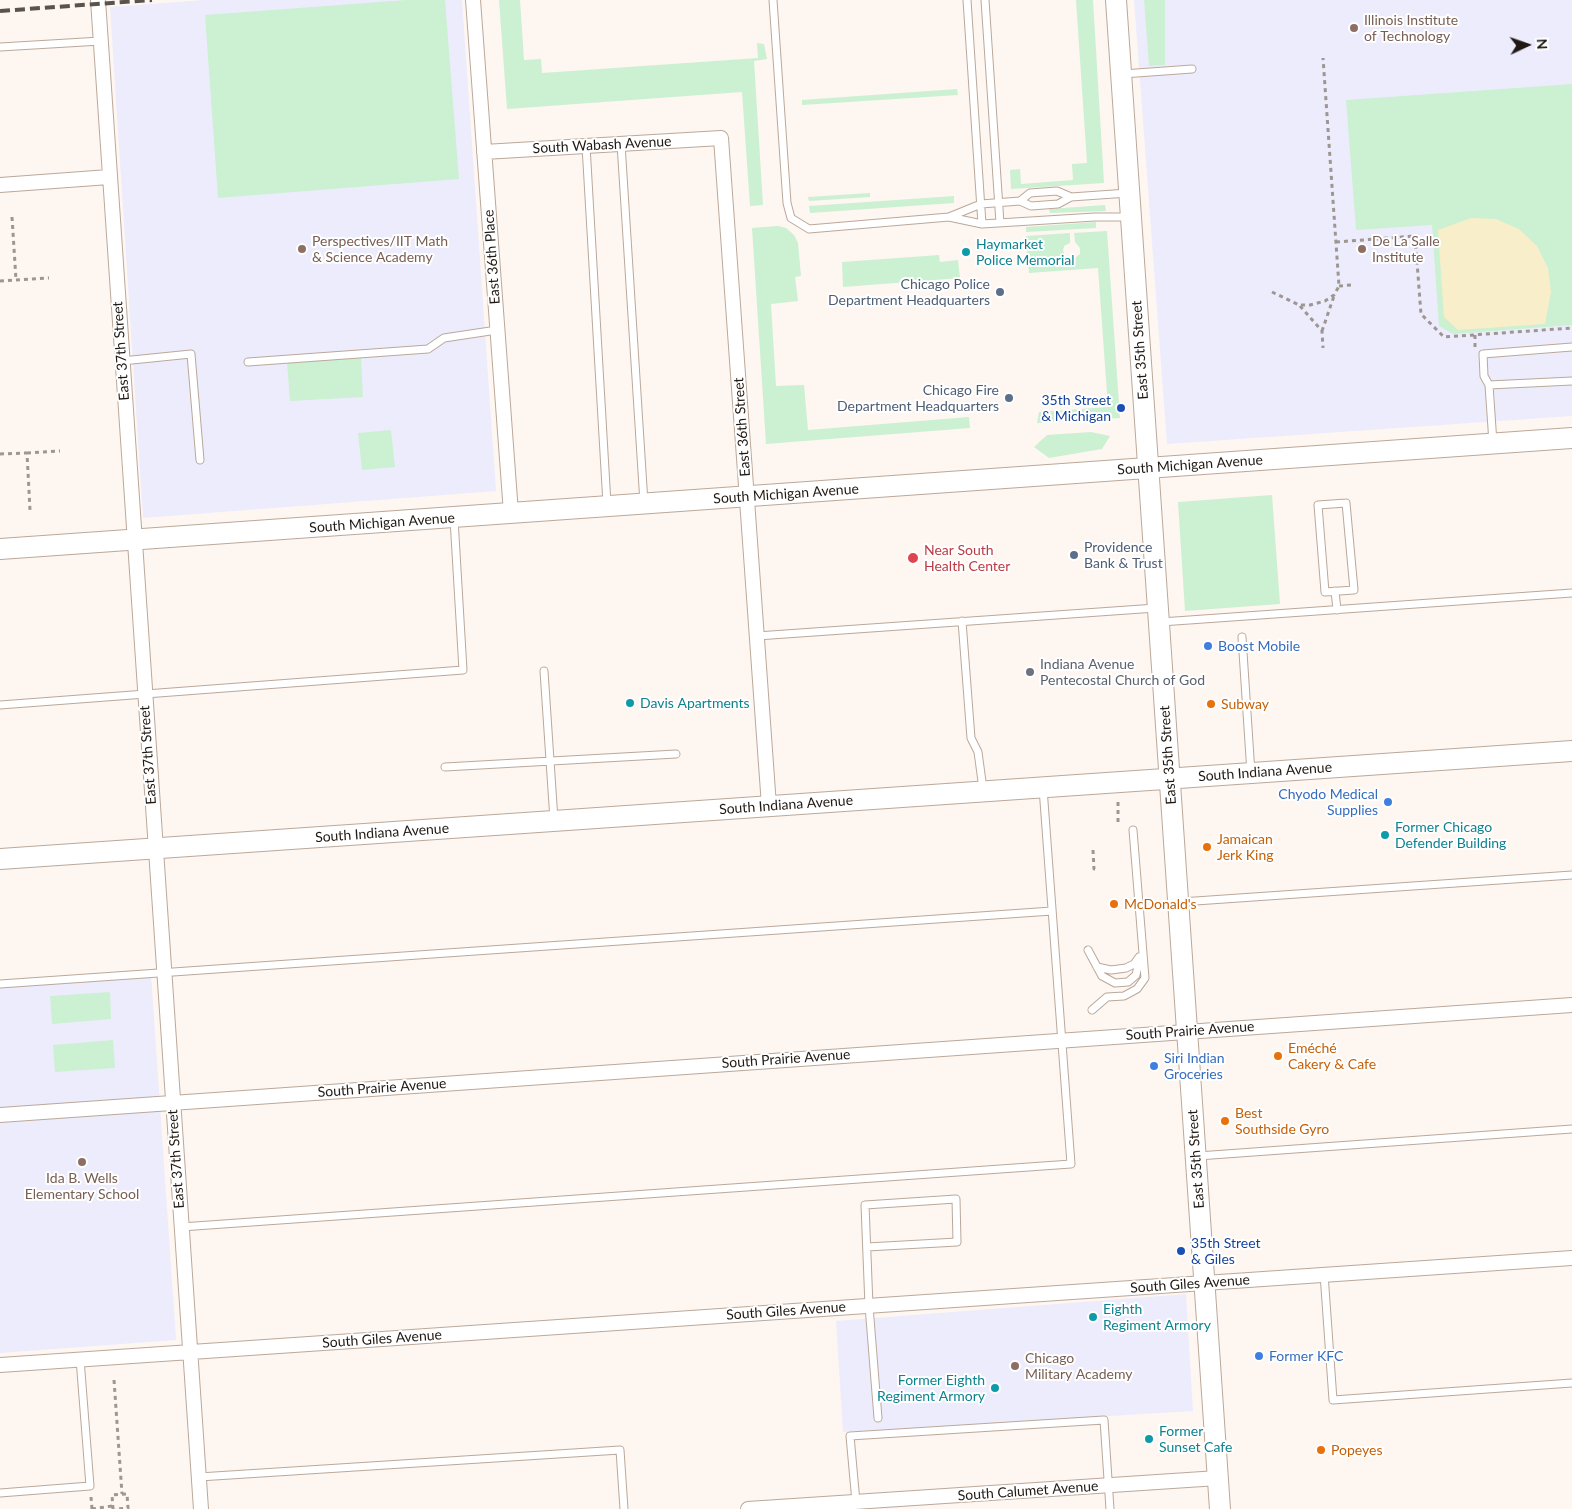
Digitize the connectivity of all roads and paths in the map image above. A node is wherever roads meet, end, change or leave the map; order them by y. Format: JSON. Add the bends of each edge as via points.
{"nodes":[{"id":1,"x":98,"y":0,"type":"edge"},
{"id":2,"x":473,"y":0,"type":"edge"},
{"id":3,"x":773,"y":0,"type":"edge"},
{"id":4,"x":967,"y":0,"type":"edge"},
{"id":5,"x":985,"y":0,"type":"edge"},
{"id":6,"x":1116,"y":0,"type":"edge"},
{"id":7,"x":100,"y":41,"type":"junction"},
{"id":8,"x":0,"y":47,"type":"edge"},
{"id":9,"x":1322,"y":58,"type":"dead end"},
{"id":10,"x":1192,"y":69,"type":"dead end"},
{"id":11,"x":1121,"y":74,"type":"junction"},
{"id":12,"x":721,"y":138,"type":"joint"},
{"id":13,"x":621,"y":144,"type":"junction"},
{"id":14,"x":586,"y":146,"type":"junction"},
{"id":15,"x":484,"y":152,"type":"junction"},
{"id":16,"x":109,"y":177,"type":"junction"},
{"id":17,"x":0,"y":185,"type":"edge"},
{"id":18,"x":1130,"y":193,"type":"junction"},
{"id":19,"x":1071,"y":197,"type":"junction"},
{"id":20,"x":1020,"y":201,"type":"junction"},
{"id":21,"x":999,"y":203,"type":"junction"},
{"id":22,"x":981,"y":204,"type":"junction"},
{"id":23,"x":12,"y":217,"type":"dead end"},
{"id":24,"x":949,"y":217,"type":"junction"},
{"id":25,"x":1131,"y":217,"type":"junction"},
{"id":26,"x":982,"y":224,"type":"junction"},
{"id":27,"x":1000,"y":224,"type":"junction"},
{"id":28,"x":1336,"y":242,"type":"junction"},
{"id":29,"x":49,"y":278,"type":"dead end"},
{"id":30,"x":16,"y":280,"type":"junction"},
{"id":31,"x":0,"y":281,"type":"edge"},
{"id":32,"x":1351,"y":285,"type":"dead end"},
{"id":33,"x":1339,"y":286,"type":"junction"},
{"id":34,"x":1272,"y":292,"type":"dead end"},
{"id":35,"x":1334,"y":295,"type":"junction"},
{"id":36,"x":1299,"y":306,"type":"junction"},
{"id":37,"x":1572,"y":328,"type":"edge"},
{"id":38,"x":497,"y":330,"type":"junction"},
{"id":39,"x":1322,"y":331,"type":"junction"},
{"id":40,"x":1572,"y":347,"type":"edge"},
{"id":41,"x":1324,"y":348,"type":"dead end"},
{"id":42,"x":122,"y":361,"type":"junction"},
{"id":43,"x":248,"y":362,"type":"dead end"},
{"id":44,"x":1572,"y":381,"type":"edge"},
{"id":45,"x":1489,"y":385,"type":"junction"},
{"id":46,"x":1572,"y":438,"type":"edge"},
{"id":47,"x":1494,"y":443,"type":"junction"},
{"id":48,"x":60,"y":450,"type":"dead end"},
{"id":49,"x":0,"y":453,"type":"edge"},
{"id":50,"x":27,"y":453,"type":"junction"},
{"id":51,"x":200,"y":460,"type":"dead end"},
{"id":52,"x":1148,"y":468,"type":"junction"},
{"id":53,"x":747,"y":497,"type":"junction"},
{"id":54,"x":644,"y":504,"type":"junction"},
{"id":55,"x":607,"y":507,"type":"junction"},
{"id":56,"x":30,"y":510,"type":"dead end"},
{"id":57,"x":511,"y":514,"type":"junction"},
{"id":58,"x":454,"y":518,"type":"junction"},
{"id":59,"x":133,"y":540,"type":"junction"},
{"id":60,"x":0,"y":549,"type":"edge"},
{"id":61,"x":1335,"y":591,"type":"junction"},
{"id":62,"x":1572,"y":593,"type":"edge"},
{"id":63,"x":1337,"y":610,"type":"junction"},
{"id":64,"x":1158,"y":615,"type":"junction"},
{"id":65,"x":962,"y":621,"type":"junction"},
{"id":66,"x":757,"y":636,"type":"junction"},
{"id":67,"x":1242,"y":637,"type":"dead end"},
{"id":68,"x":544,"y":670,"type":"dead end"},
{"id":69,"x":144,"y":694,"type":"junction"},
{"id":70,"x":0,"y":706,"type":"edge"},
{"id":71,"x":1572,"y":751,"type":"edge"},
{"id":72,"x":676,"y":754,"type":"dead end"},
{"id":73,"x":550,"y":761,"type":"junction"},
{"id":74,"x":445,"y":767,"type":"dead end"},
{"id":75,"x":1251,"y":773,"type":"junction"},
{"id":76,"x":1169,"y":779,"type":"junction"},
{"id":77,"x":1042,"y":787,"type":"junction"},
{"id":78,"x":983,"y":792,"type":"junction"},
{"id":79,"x":1118,"y":802,"type":"dead end"},
{"id":80,"x":769,"y":806,"type":"junction"},
{"id":81,"x":554,"y":821,"type":"junction"},
{"id":82,"x":1118,"y":823,"type":"dead end"},
{"id":83,"x":1133,"y":830,"type":"dead end"},
{"id":84,"x":154,"y":848,"type":"junction"},
{"id":85,"x":1093,"y":850,"type":"dead end"},
{"id":86,"x":0,"y":859,"type":"edge"},
{"id":87,"x":1098,"y":868,"type":"dead end"},
{"id":88,"x":1572,"y":875,"type":"edge"},
{"id":89,"x":1178,"y":902,"type":"junction"},
{"id":90,"x":1052,"y":911,"type":"junction"},
{"id":91,"x":1142,"y":941,"type":"junction"},
{"id":92,"x":1088,"y":950,"type":"dead end"},
{"id":93,"x":1140,"y":955,"type":"junction"},
{"id":94,"x":1097,"y":968,"type":"junction"},
{"id":95,"x":163,"y":974,"type":"junction"},
{"id":96,"x":0,"y":984,"type":"edge"},
{"id":97,"x":1572,"y":1005,"type":"edge"},
{"id":98,"x":1092,"y":1010,"type":"dead end"},
{"id":99,"x":1187,"y":1031,"type":"junction"},
{"id":100,"x":1062,"y":1040,"type":"junction"},
{"id":101,"x":172,"y":1102,"type":"junction"},
{"id":102,"x":0,"y":1115,"type":"edge"},
{"id":103,"x":1572,"y":1129,"type":"edge"},
{"id":104,"x":1196,"y":1156,"type":"junction"},
{"id":105,"x":181,"y":1226,"type":"junction"},
{"id":106,"x":867,"y":1247,"type":"junction"},
{"id":107,"x":1572,"y":1258,"type":"edge"},
{"id":108,"x":1324,"y":1274,"type":"junction"},
{"id":109,"x":1204,"y":1282,"type":"junction"},
{"id":110,"x":869,"y":1306,"type":"junction"},
{"id":111,"x":190,"y":1352,"type":"junction"},
{"id":112,"x":80,"y":1359,"type":"junction"},
{"id":113,"x":0,"y":1365,"type":"edge"},
{"id":114,"x":114,"y":1380,"type":"dead end"},
{"id":115,"x":1572,"y":1384,"type":"edge"},
{"id":116,"x":878,"y":1418,"type":"dead end"},
{"id":117,"x":199,"y":1478,"type":"junction"},
{"id":118,"x":1218,"y":1478,"type":"junction"},
{"id":119,"x":1109,"y":1486,"type":"junction"},
{"id":120,"x":0,"y":1493,"type":"edge"},
{"id":121,"x":122,"y":1494,"type":"junction"},
{"id":122,"x":856,"y":1502,"type":"junction"},
{"id":123,"x":113,"y":1508,"type":"edge"},
{"id":124,"x":92,"y":1509,"type":"edge"},
{"id":125,"x":120,"y":1509,"type":"edge"},
{"id":126,"x":201,"y":1509,"type":"edge"},
{"id":127,"x":624,"y":1509,"type":"edge"},
{"id":128,"x":748,"y":1509,"type":"edge"},
{"id":129,"x":1110,"y":1509,"type":"edge"},
{"id":130,"x":1220,"y":1509,"type":"edge"}],
"edges":[{"from":1,"to":7,"type":"street","name":"East 37th Street"},
{"from":2,"to":15,"type":"street","name":"East 36th Place"},
{"from":3,"to":24,"type":"lane","via":[[787,203],[791,218],[809,229]]},
{"from":4,"to":22,"type":"lane"},
{"from":5,"to":21,"type":"lane"},
{"from":6,"to":11,"type":"street","name":"East 35th Street"},
{"from":7,"to":8,"type":"lane"},
{"from":7,"to":16,"type":"street","name":"East 37th Street"},
{"from":9,"to":28,"type":"path"},
{"from":10,"to":11,"type":"lane"},
{"from":11,"to":18,"type":"street","name":"East 35th Street"},
{"from":12,"to":13,"type":"street","name":"South Wabash Avenue"},
{"from":12,"to":53,"type":"street","name":"East 36th Street"},
{"from":13,"to":14,"type":"street","name":"South Wabash Avenue"},
{"from":13,"to":54,"type":"lane"},
{"from":14,"to":15,"type":"street","name":"South Wabash Avenue"},
{"from":14,"to":55,"type":"lane"},
{"from":15,"to":38,"type":"street","name":"East 36th Place"},
{"from":16,"to":17,"type":"street"},
{"from":16,"to":42,"type":"street","name":"East 37th Street"},
{"from":18,"to":19,"type":"lane"},
{"from":18,"to":25,"type":"street","name":"East 35th Street"},
{"from":19,"to":20,"type":"lane","via":[[1058,204],[1031,206]]},
{"from":19,"to":20,"type":"lane","via":[[1057,191],[1030,193]]},
{"from":20,"to":21,"type":"lane"},
{"from":21,"to":22,"type":"lane"},
{"from":21,"to":27,"type":"lane"},
{"from":22,"to":24,"type":"lane"},
{"from":22,"to":26,"type":"lane"},
{"from":23,"to":30,"type":"path"},
{"from":24,"to":26,"type":"lane"},
{"from":25,"to":27,"type":"lane"},
{"from":25,"to":52,"type":"street","name":"East 35th Street"},
{"from":26,"to":27,"type":"lane"},
{"from":28,"to":33,"type":"path"},
{"from":28,"to":37,"type":"path","via":[[1416,236],[1421,314],[1444,337]]},
{"from":29,"to":30,"type":"path"},
{"from":30,"to":31,"type":"path"},
{"from":32,"to":33,"type":"path"},
{"from":33,"to":35,"type":"path"},
{"from":34,"to":36,"type":"path"},
{"from":35,"to":36,"type":"path","via":[[1326,301]]},
{"from":35,"to":39,"type":"path"},
{"from":36,"to":39,"type":"path"},
{"from":38,"to":43,"type":"lane","via":[[444,338],[428,349]]},
{"from":38,"to":57,"type":"street","name":"East 36th Place"},
{"from":39,"to":41,"type":"path"},
{"from":40,"to":45,"type":"lane","via":[[1483,354],[1484,376]]},
{"from":42,"to":51,"type":"lane","via":[[191,354]]},
{"from":42,"to":59,"type":"street","name":"East 37th Street"},
{"from":44,"to":45,"type":"lane"},
{"from":45,"to":47,"type":"lane"},
{"from":46,"to":47,"type":"street","name":"South Michigan Avenue"},
{"from":47,"to":52,"type":"street","name":"South Michigan Avenue"},
{"from":48,"to":50,"type":"path"},
{"from":49,"to":50,"type":"path"},
{"from":50,"to":56,"type":"path"},
{"from":52,"to":53,"type":"street","name":"South Michigan Avenue"},
{"from":52,"to":64,"type":"street","name":"East 35th Street"},
{"from":53,"to":54,"type":"street","name":"South Michigan Avenue"},
{"from":53,"to":66,"type":"street","name":"East 36th Street"},
{"from":54,"to":55,"type":"street","name":"South Michigan Avenue"},
{"from":55,"to":57,"type":"street","name":"South Michigan Avenue"},
{"from":57,"to":58,"type":"street","name":"South Michigan Avenue"},
{"from":58,"to":59,"type":"street","name":"South Michigan Avenue"},
{"from":58,"to":69,"type":"lane","via":[[463,670]]},
{"from":59,"to":60,"type":"street","name":"South Michigan Avenue"},
{"from":59,"to":69,"type":"street","name":"East 37th Street"},
{"from":61,"to":61,"type":"lane","via":[[1324,592],[1318,505],[1346,503],[1354,590]]},
{"from":61,"to":63,"type":"lane"},
{"from":62,"to":63,"type":"lane"},
{"from":63,"to":64,"type":"lane"},
{"from":64,"to":65,"type":"lane"},
{"from":64,"to":76,"type":"street","name":"East 35th Street"},
{"from":65,"to":66,"type":"lane"},
{"from":65,"to":78,"type":"lane","via":[[971,738],[978,752]]},
{"from":66,"to":80,"type":"street","name":"East 36th Street"},
{"from":67,"to":75,"type":"lane"},
{"from":68,"to":73,"type":"lane"},
{"from":69,"to":70,"type":"lane"},
{"from":69,"to":84,"type":"street","name":"East 37th Street"},
{"from":71,"to":75,"type":"street","name":"South Indiana Avenue"},
{"from":72,"to":73,"type":"lane"},
{"from":73,"to":74,"type":"lane"},
{"from":73,"to":81,"type":"lane"},
{"from":75,"to":76,"type":"street","name":"South Indiana Avenue"},
{"from":76,"to":77,"type":"street","name":"South Indiana Avenue"},
{"from":76,"to":89,"type":"street","name":"East 35th Street"},
{"from":77,"to":78,"type":"street","name":"South Indiana Avenue"},
{"from":77,"to":90,"type":"lane"},
{"from":78,"to":80,"type":"street","name":"South Indiana Avenue"},
{"from":79,"to":82,"type":"path"},
{"from":80,"to":81,"type":"street","name":"South Indiana Avenue"},
{"from":81,"to":84,"type":"street","name":"South Indiana Avenue"},
{"from":83,"to":91,"type":"lane"},
{"from":84,"to":86,"type":"street","name":"South Indiana Avenue"},
{"from":84,"to":95,"type":"street","name":"East 37th Street"},
{"from":85,"to":87,"type":"path","via":[[1094,869]]},
{"from":88,"to":89,"type":"lane"},
{"from":89,"to":99,"type":"street","name":"East 35th Street"},
{"from":90,"to":95,"type":"lane"},
{"from":90,"to":100,"type":"lane"},
{"from":91,"to":93,"type":"lane"},
{"from":91,"to":98,"type":"lane","via":[[1145,978],[1137,989],[1124,996],[1107,997]]},
{"from":92,"to":94,"type":"lane"},
{"from":93,"to":94,"type":"lane","via":[[1134,964],[1126,968]]},
{"from":93,"to":94,"type":"lane","via":[[1136,976],[1128,982],[1115,984],[1102,976]]},
{"from":95,"to":96,"type":"lane"},
{"from":95,"to":101,"type":"street","name":"East 37th Street"},
{"from":97,"to":99,"type":"street","name":"South Prairie Avenue"},
{"from":99,"to":100,"type":"street","name":"South Prairie Avenue"},
{"from":99,"to":104,"type":"street","name":"East 35th Street"},
{"from":100,"to":101,"type":"street","name":"South Prairie Avenue"},
{"from":100,"to":105,"type":"lane","via":[[1071,1164]]},
{"from":101,"to":102,"type":"street","name":"South Prairie Avenue"},
{"from":101,"to":105,"type":"street","name":"East 37th Street"},
{"from":103,"to":104,"type":"lane"},
{"from":104,"to":109,"type":"street","name":"East 35th Street"},
{"from":105,"to":111,"type":"street","name":"East 37th Street"},
{"from":106,"to":106,"type":"lane","via":[[957,1242],[956,1199],[866,1205]]},
{"from":106,"to":110,"type":"lane"},
{"from":107,"to":108,"type":"street","name":"South Giles Avenue"},
{"from":108,"to":109,"type":"street","name":"South Giles Avenue"},
{"from":108,"to":115,"type":"lane","via":[[1333,1400]]},
{"from":109,"to":110,"type":"street","name":"South Giles Avenue"},
{"from":109,"to":118,"type":"street","name":"East 35th Street"},
{"from":110,"to":111,"type":"street","name":"South Giles Avenue"},
{"from":110,"to":116,"type":"lane"},
{"from":111,"to":112,"type":"street","name":"South Giles Avenue"},
{"from":111,"to":117,"type":"street","name":"East 37th Street"},
{"from":112,"to":113,"type":"street","name":"South Giles Avenue"},
{"from":112,"to":120,"type":"lane","via":[[90,1486]]},
{"from":114,"to":121,"type":"path"},
{"from":117,"to":126,"type":"street","name":"East 37th Street"},
{"from":117,"to":127,"type":"lane","via":[[620,1450]]},
{"from":118,"to":119,"type":"street","name":"South Calumet Avenue"},
{"from":118,"to":130,"type":"street","name":"East 35th Street"},
{"from":119,"to":122,"type":"street","name":"South Calumet Avenue"},
{"from":119,"to":122,"type":"lane","via":[[1104,1420],[850,1436]]},
{"from":119,"to":129,"type":"lane"},
{"from":121,"to":123,"type":"path","via":[[112,1496]]},
{"from":121,"to":125,"type":"path","via":[[127,1494],[128,1508]]},
{"from":122,"to":128,"type":"street","name":"South Calumet Avenue"},
{"from":123,"to":124,"type":"path"},
{"from":123,"to":125,"type":"path"}]}
